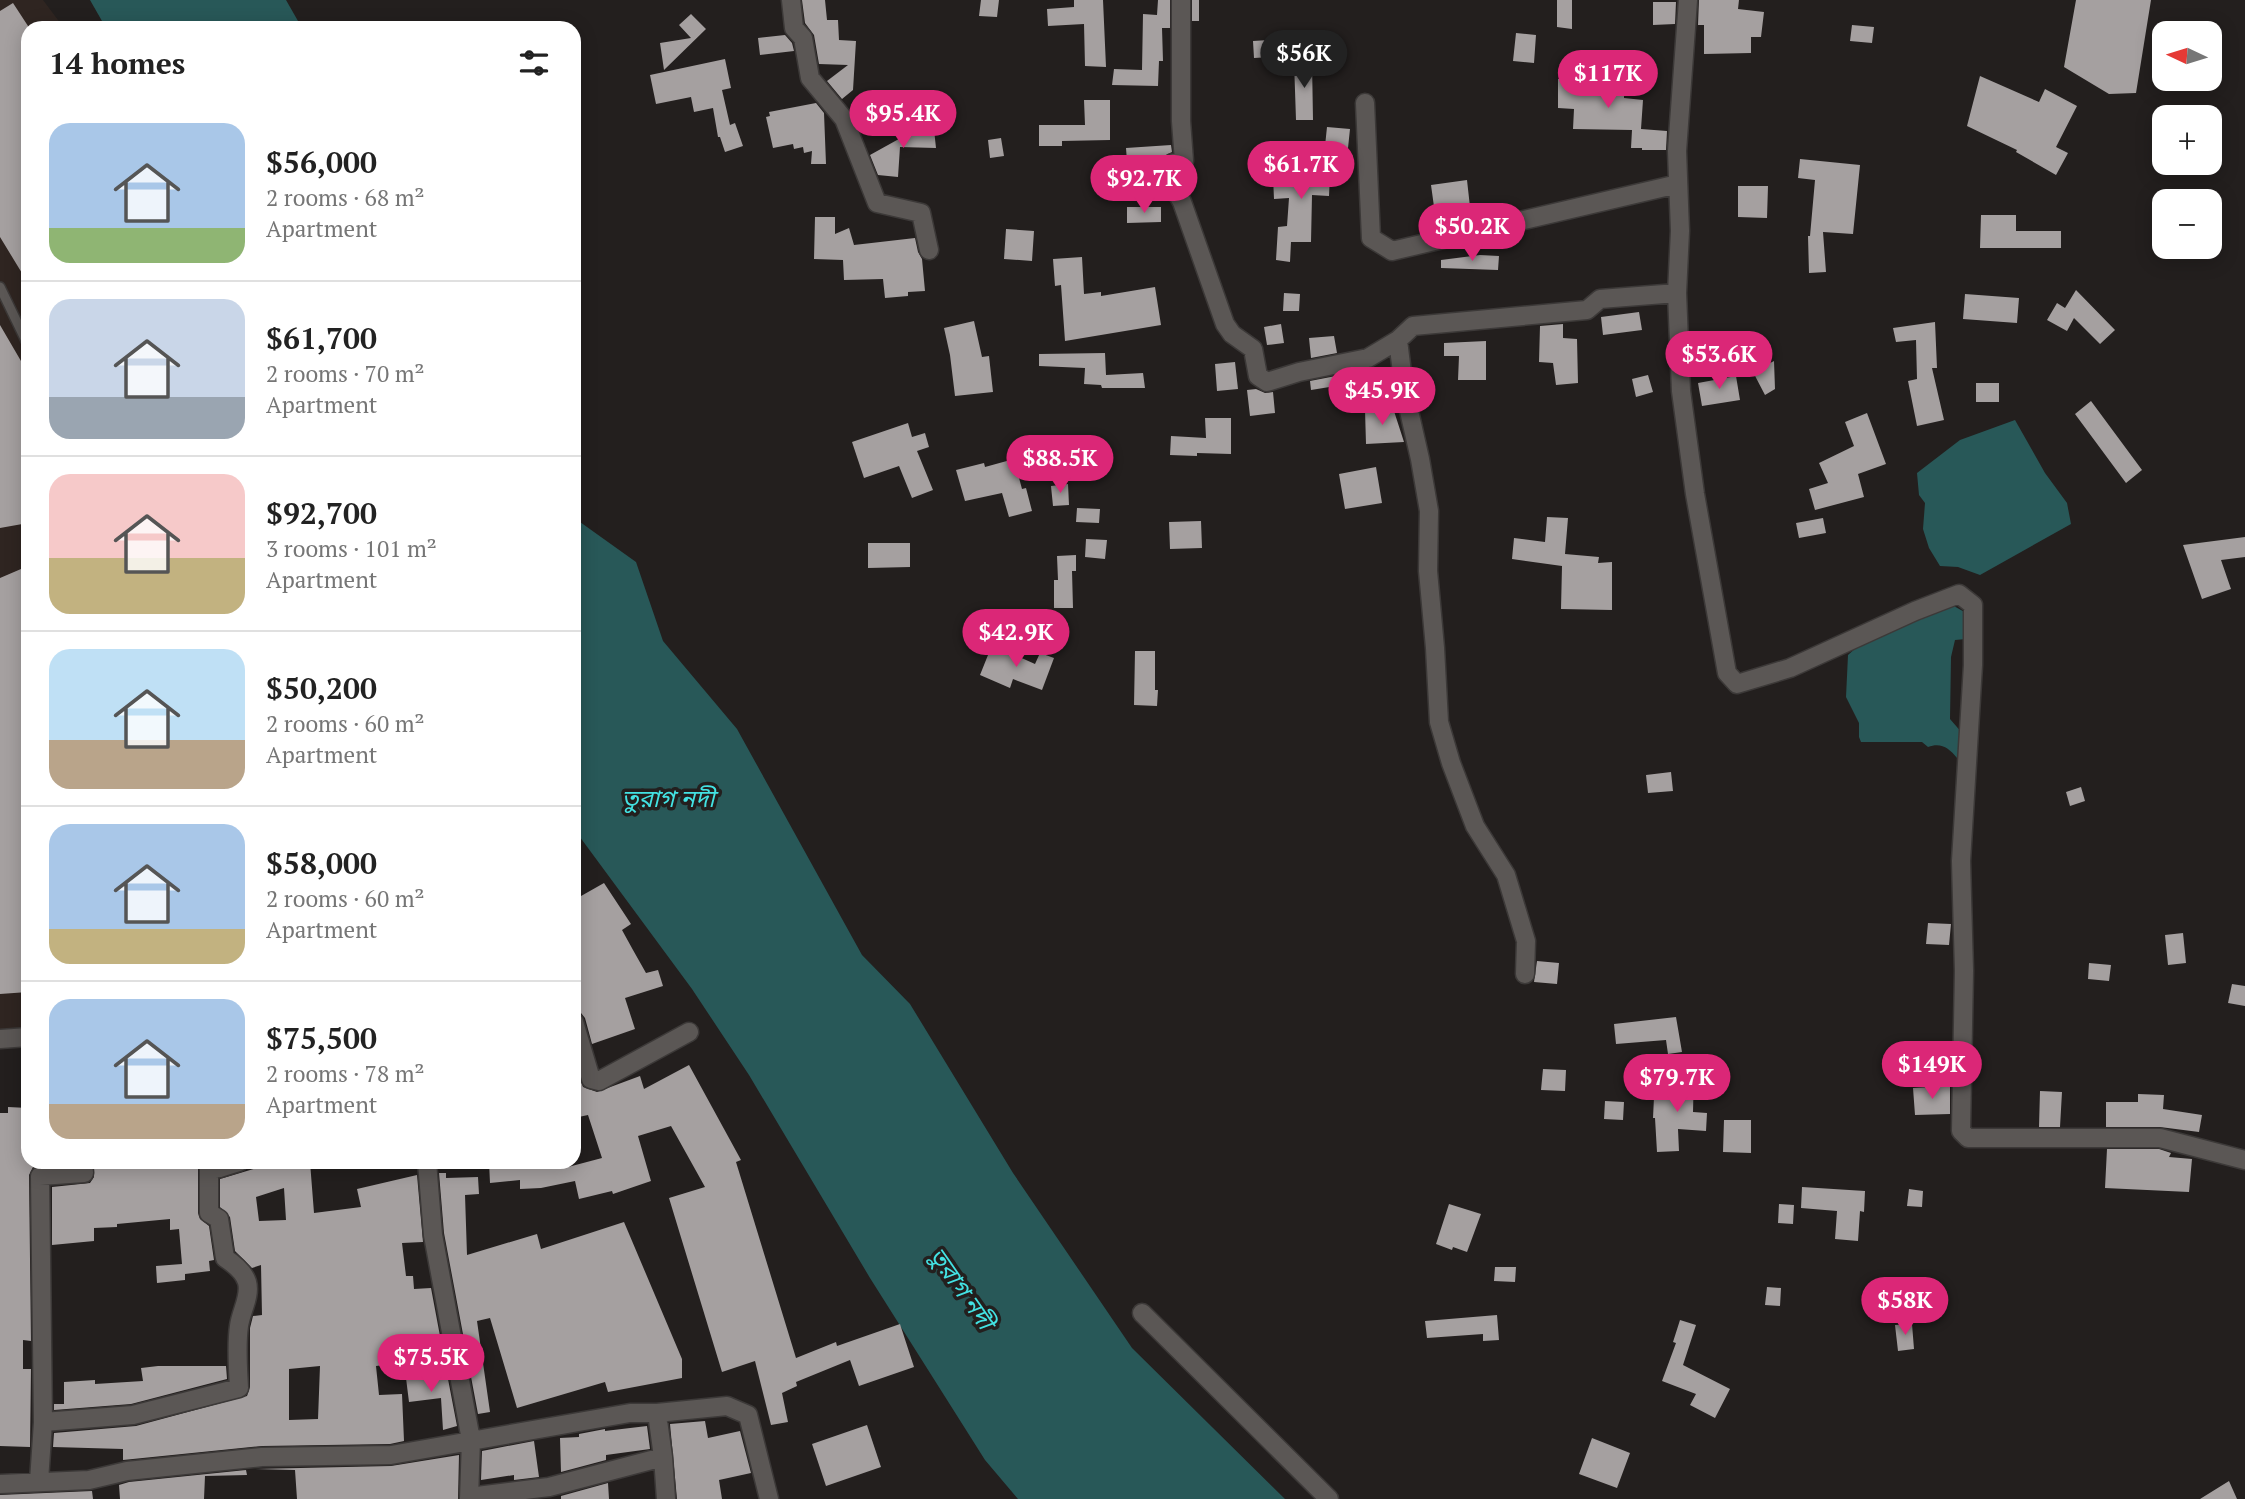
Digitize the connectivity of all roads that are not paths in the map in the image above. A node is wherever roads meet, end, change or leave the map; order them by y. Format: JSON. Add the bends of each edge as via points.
{"nodes":[{"id":1,"x":791,"y":0,"type":"edge"},
{"id":2,"x":1181,"y":0,"type":"edge"},
{"id":3,"x":1688,"y":0,"type":"edge"},
{"id":4,"x":1365,"y":103,"type":"dead end"},
{"id":5,"x":1678,"y":184,"type":"junction"},
{"id":6,"x":929,"y":250,"type":"dead end"},
{"id":7,"x":0,"y":287,"type":"edge"},
{"id":8,"x":1677,"y":293,"type":"junction"},
{"id":9,"x":21,"y":330,"type":"edge"},
{"id":10,"x":1398,"y":340,"type":"junction"},
{"id":11,"x":1525,"y":974,"type":"dead end"},
{"id":12,"x":689,"y":1032,"type":"dead end"},
{"id":13,"x":21,"y":1038,"type":"edge"},
{"id":14,"x":0,"y":1039,"type":"edge"},
{"id":15,"x":581,"y":1045,"type":"edge"},
{"id":16,"x":2245,"y":1160,"type":"edge"},
{"id":17,"x":84,"y":1169,"type":"edge"},
{"id":18,"x":209,"y":1169,"type":"edge"},
{"id":19,"x":428,"y":1169,"type":"edge"},
{"id":20,"x":1142,"y":1313,"type":"dead end"},
{"id":21,"x":657,"y":1413,"type":"junction"},
{"id":22,"x":43,"y":1422,"type":"junction"},
{"id":23,"x":471,"y":1440,"type":"junction"},
{"id":24,"x":663,"y":1457,"type":"junction"},
{"id":25,"x":39,"y":1481,"type":"junction"},
{"id":26,"x":0,"y":1484,"type":"edge"},
{"id":27,"x":469,"y":1498,"type":"edge"},
{"id":28,"x":666,"y":1499,"type":"edge"},
{"id":29,"x":769,"y":1499,"type":"edge"},
{"id":30,"x":1329,"y":1499,"type":"edge"}],
"edges":[{"from":1,"to":6,"type":"street","via":[[810,78],[844,119],[877,203],[921,213]]},
{"from":2,"to":10,"type":"street","via":[[1184,160],[1173,163],[1170,181],[1182,202],[1220,313],[1232,334],[1252,349],[1258,376],[1267,382],[1368,358]]},
{"from":3,"to":5,"type":"street","via":[[1676,151]]},
{"from":4,"to":5,"type":"street","via":[[1371,238],[1392,251]]},
{"from":5,"to":8,"type":"street"},
{"from":7,"to":9,"type":"lane"},
{"from":8,"to":10,"type":"street","via":[[1600,299],[1587,310],[1413,326]]},
{"from":8,"to":16,"type":"street","via":[[1681,391],[1695,494],[1727,673],[1737,684],[1790,668],[1959,594],[1973,605],[1961,861],[1963,1136],[2160,1138]]},
{"from":10,"to":11,"type":"street","via":[[1429,511],[1427,571],[1439,722],[1475,826],[1506,875],[1526,941]]},
{"from":12,"to":15,"type":"street","via":[[600,1081],[591,1079]]},
{"from":13,"to":14,"type":"street"},
{"from":17,"to":22,"type":"street","via":[[85,1173],[40,1176]]},
{"from":18,"to":22,"type":"street","via":[[209,1213],[219,1219],[225,1258],[247,1280],[248,1297],[239,1328],[239,1388],[133,1415]]},
{"from":19,"to":23,"type":"street","via":[[433,1235]]},
{"from":20,"to":30,"type":"street"},
{"from":21,"to":23,"type":"street","via":[[629,1413]]},
{"from":21,"to":24,"type":"street"},
{"from":21,"to":29,"type":"street","via":[[727,1406],[748,1415]]},
{"from":22,"to":25,"type":"street"},
{"from":23,"to":25,"type":"street","via":[[391,1455],[262,1457]]},
{"from":23,"to":27,"type":"street"},
{"from":24,"to":27,"type":"street","via":[[549,1487]]},
{"from":24,"to":28,"type":"street"},
{"from":25,"to":26,"type":"street"}]}
